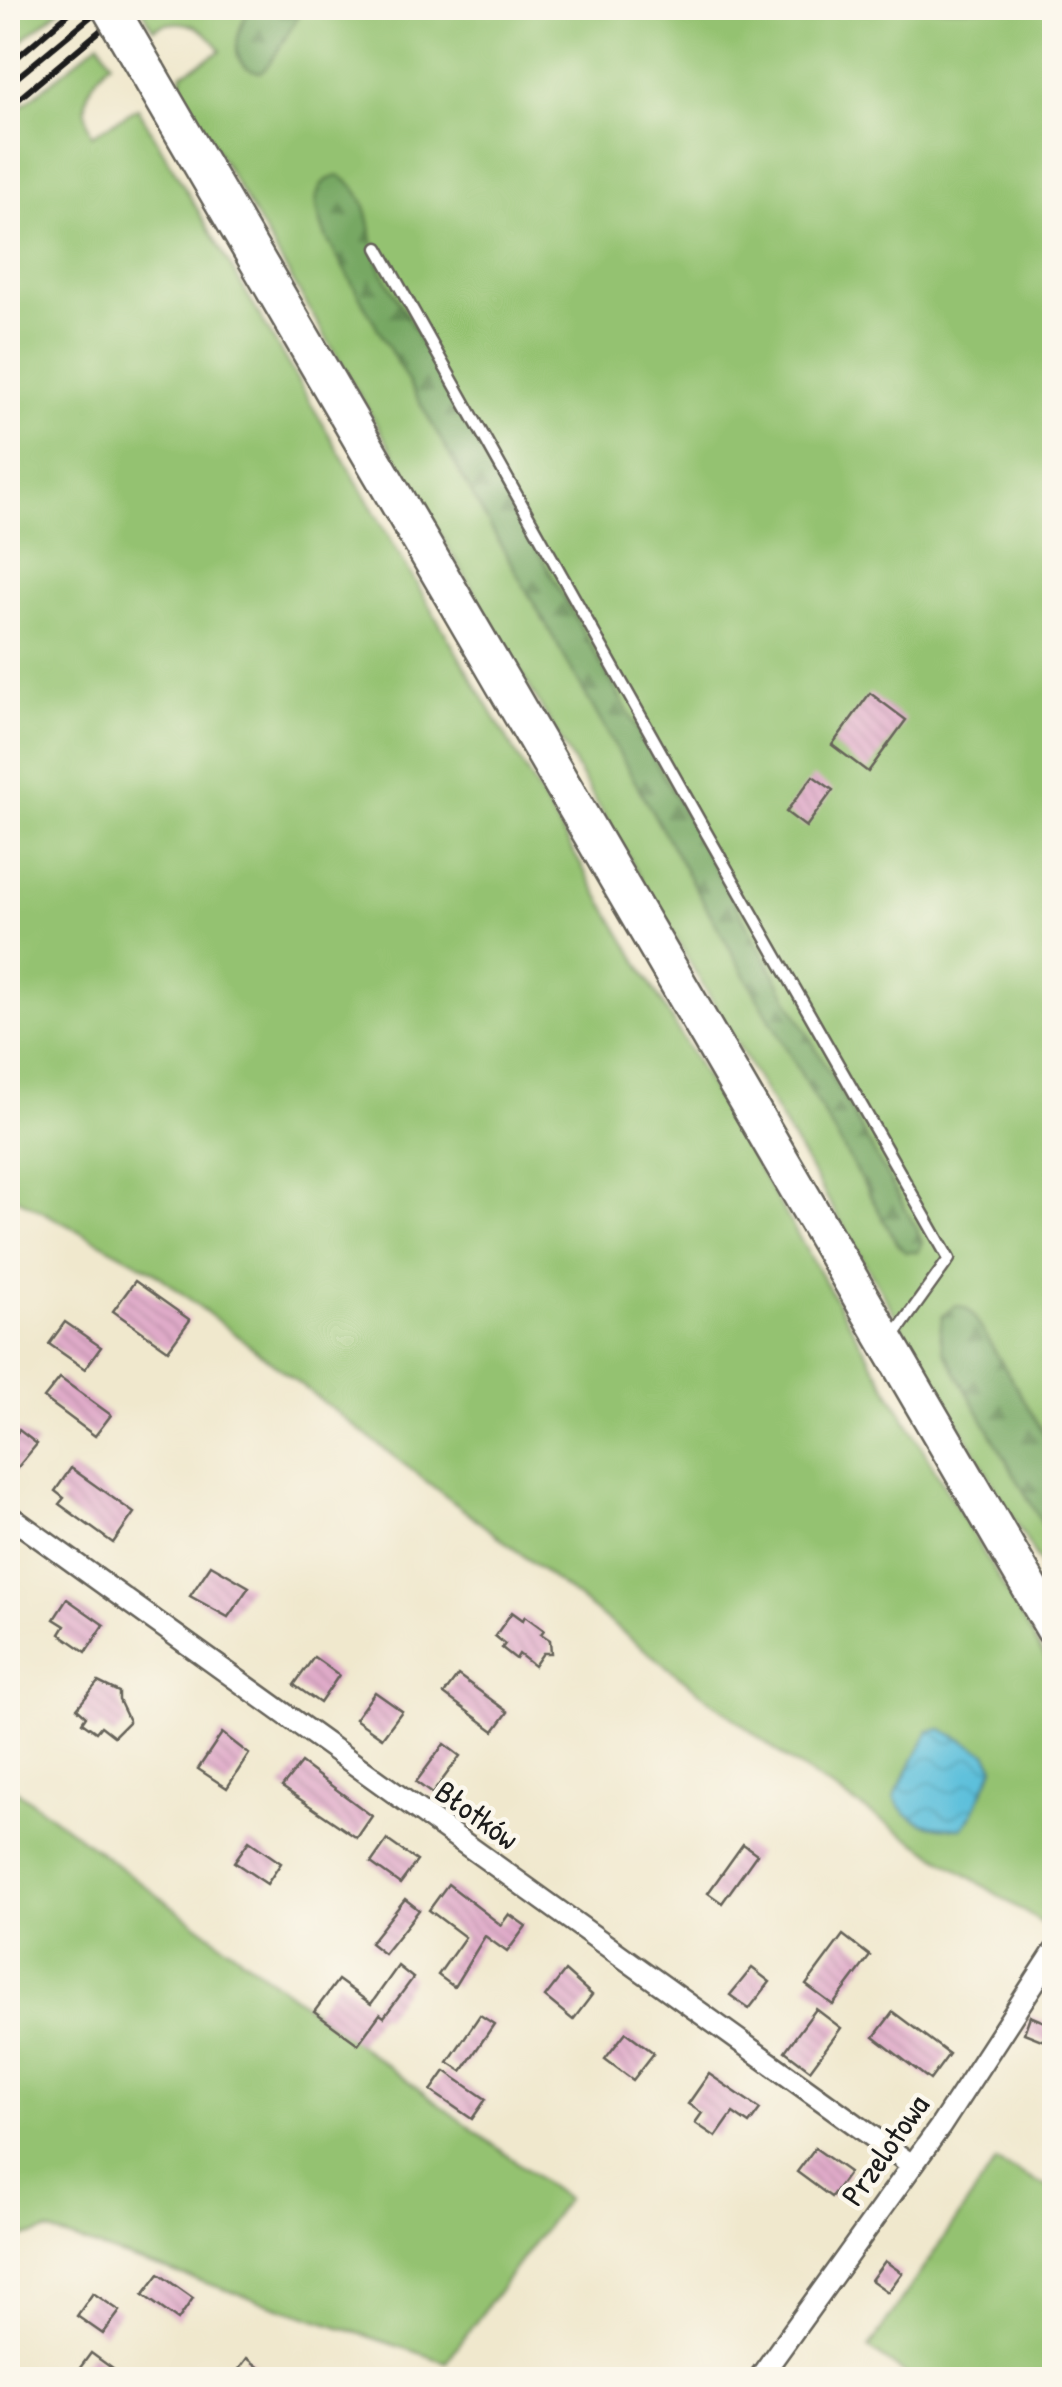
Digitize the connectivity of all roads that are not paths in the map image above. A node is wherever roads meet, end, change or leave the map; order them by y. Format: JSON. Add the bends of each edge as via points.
{"nodes":[{"id":1,"x":110,"y":8,"type":"edge"},
{"id":2,"x":378,"y":248,"type":"dead end"},
{"id":3,"x":889,"y":1342,"type":"junction"},
{"id":4,"x":8,"y":1515,"type":"edge"},
{"id":5,"x":1054,"y":1629,"type":"edge"},
{"id":6,"x":1054,"y":1952,"type":"edge"},
{"id":7,"x":912,"y":2165,"type":"junction"},
{"id":8,"x":758,"y":2380,"type":"edge"}],
"edges":[{"from":1,"to":3,"type":"highway","bridge":true},
{"from":2,"to":3,"type":"lane","via":[[949,1259]]},
{"from":3,"to":5,"type":"highway"},
{"from":4,"to":7,"type":"street","name":"Błotków"},
{"from":6,"to":7,"type":"street","name":"Przelotowa"},
{"from":7,"to":8,"type":"street","name":"Przelotowa"}]}
